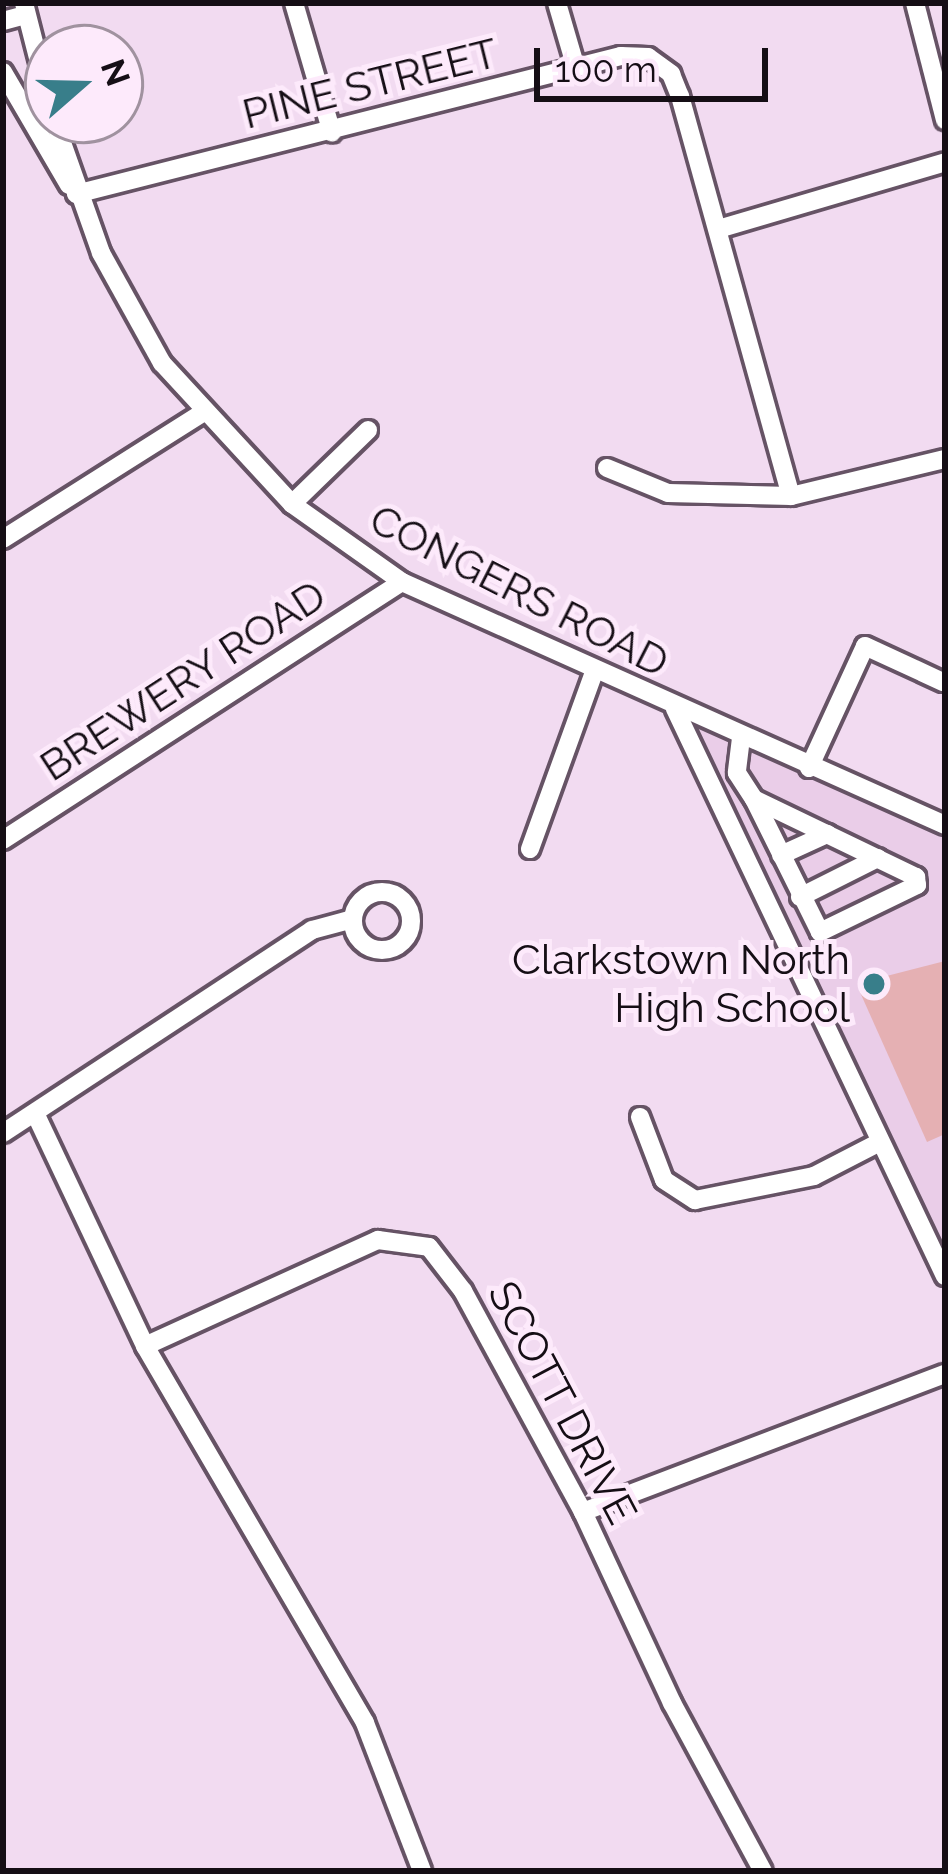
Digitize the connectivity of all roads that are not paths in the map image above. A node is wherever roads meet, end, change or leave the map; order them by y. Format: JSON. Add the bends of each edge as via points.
{"nodes":[{"id":1,"x":294,"y":3,"type":"edge"},
{"id":2,"x":557,"y":3,"type":"edge"},
{"id":3,"x":914,"y":3,"type":"edge"},
{"id":4,"x":25,"y":9,"type":"edge"},
{"id":5,"x":3,"y":21,"type":"edge"},
{"id":6,"x":575,"y":68,"type":"junction"},
{"id":7,"x":3,"y":72,"type":"edge"},
{"id":8,"x":945,"y":120,"type":"edge"},
{"id":9,"x":332,"y":133,"type":"junction"},
{"id":10,"x":61,"y":144,"type":"edge"},
{"id":11,"x":945,"y":162,"type":"edge"},
{"id":12,"x":76,"y":194,"type":"junction"},
{"id":13,"x":718,"y":229,"type":"junction"},
{"id":14,"x":202,"y":413,"type":"junction"},
{"id":15,"x":368,"y":430,"type":"dead end"},
{"id":16,"x":945,"y":459,"type":"edge"},
{"id":17,"x":607,"y":468,"type":"dead end"},
{"id":18,"x":790,"y":496,"type":"junction"},
{"id":19,"x":292,"y":504,"type":"junction"},
{"id":20,"x":3,"y":539,"type":"edge"},
{"id":21,"x":402,"y":582,"type":"junction"},
{"id":22,"x":594,"y":672,"type":"junction"},
{"id":23,"x":943,"y":682,"type":"edge"},
{"id":24,"x":675,"y":710,"type":"junction"},
{"id":25,"x":741,"y":738,"type":"junction"},
{"id":26,"x":809,"y":768,"type":"junction"},
{"id":27,"x":754,"y":799,"type":"junction"},
{"id":28,"x":945,"y":825,"type":"edge"},
{"id":29,"x":827,"y":834,"type":"junction"},
{"id":30,"x":3,"y":840,"type":"edge"},
{"id":31,"x":530,"y":849,"type":"dead end"},
{"id":32,"x":781,"y":855,"type":"junction"},
{"id":33,"x":878,"y":858,"type":"junction"},
{"id":34,"x":800,"y":896,"type":"junction"},
{"id":35,"x":353,"y":920,"type":"dead end"},
{"id":36,"x":35,"y":1113,"type":"junction"},
{"id":37,"x":640,"y":1117,"type":"dead end"},
{"id":38,"x":3,"y":1133,"type":"edge"},
{"id":39,"x":878,"y":1144,"type":"junction"},
{"id":40,"x":945,"y":1276,"type":"edge"},
{"id":41,"x":145,"y":1346,"type":"junction"},
{"id":42,"x":945,"y":1374,"type":"edge"},
{"id":43,"x":583,"y":1512,"type":"junction"},
{"id":44,"x":422,"y":1871,"type":"edge"},
{"id":45,"x":763,"y":1871,"type":"edge"}],
"edges":[{"from":1,"to":9,"type":"street"},
{"from":2,"to":6,"type":"street"},
{"from":3,"to":8,"type":"street"},
{"from":4,"to":5,"type":"street"},
{"from":6,"to":9,"type":"street","name":"PINE STREET"},
{"from":6,"to":13,"type":"street","name":"PINE STREET","via":[[649,57],[671,74]]},
{"from":7,"to":12,"type":"street"},
{"from":9,"to":12,"type":"street","name":"PINE STREET"},
{"from":10,"to":12,"type":"street","name":"CONGERS ROAD"},
{"from":11,"to":13,"type":"street"},
{"from":12,"to":14,"type":"street","name":"CONGERS ROAD","via":[[127,306]]},
{"from":13,"to":18,"type":"street","name":"PINE STREET"},
{"from":14,"to":19,"type":"street","name":"CONGERS ROAD"},
{"from":14,"to":20,"type":"street"},
{"from":15,"to":19,"type":"street"},
{"from":16,"to":18,"type":"street"},
{"from":17,"to":18,"type":"street","via":[[668,493]]},
{"from":19,"to":21,"type":"street","name":"CONGERS ROAD"},
{"from":21,"to":22,"type":"street","name":"CONGERS ROAD"},
{"from":21,"to":30,"type":"street","name":"BREWERY ROAD"},
{"from":22,"to":24,"type":"street","name":"CONGERS ROAD"},
{"from":22,"to":31,"type":"street"},
{"from":23,"to":26,"type":"street","via":[[865,646]]},
{"from":24,"to":25,"type":"street","name":"CONGERS ROAD"},
{"from":24,"to":39,"type":"street"},
{"from":25,"to":26,"type":"street","name":"CONGERS ROAD"},
{"from":25,"to":27,"type":"street","via":[[737,772]]},
{"from":26,"to":28,"type":"street","name":"CONGERS ROAD"},
{"from":27,"to":29,"type":"street"},
{"from":27,"to":32,"type":"street"},
{"from":29,"to":32,"type":"street"},
{"from":29,"to":33,"type":"street"},
{"from":32,"to":34,"type":"street"},
{"from":33,"to":34,"type":"street"},
{"from":33,"to":34,"type":"street","via":[[916,877],[917,885],[820,932]]},
{"from":35,"to":36,"type":"street","via":[[312,930]]},
{"from":36,"to":38,"type":"street"},
{"from":36,"to":41,"type":"street"},
{"from":37,"to":39,"type":"street","via":[[664,1180],[695,1201],[814,1176]]},
{"from":39,"to":40,"type":"street"},
{"from":41,"to":43,"type":"street","name":"SCOTT DRIVE","via":[[377,1240],[429,1247],[463,1291]]},
{"from":41,"to":44,"type":"street","via":[[365,1723]]},
{"from":42,"to":43,"type":"street"},
{"from":43,"to":45,"type":"street","name":"SCOTT DRIVE","via":[[672,1703]]}]}
